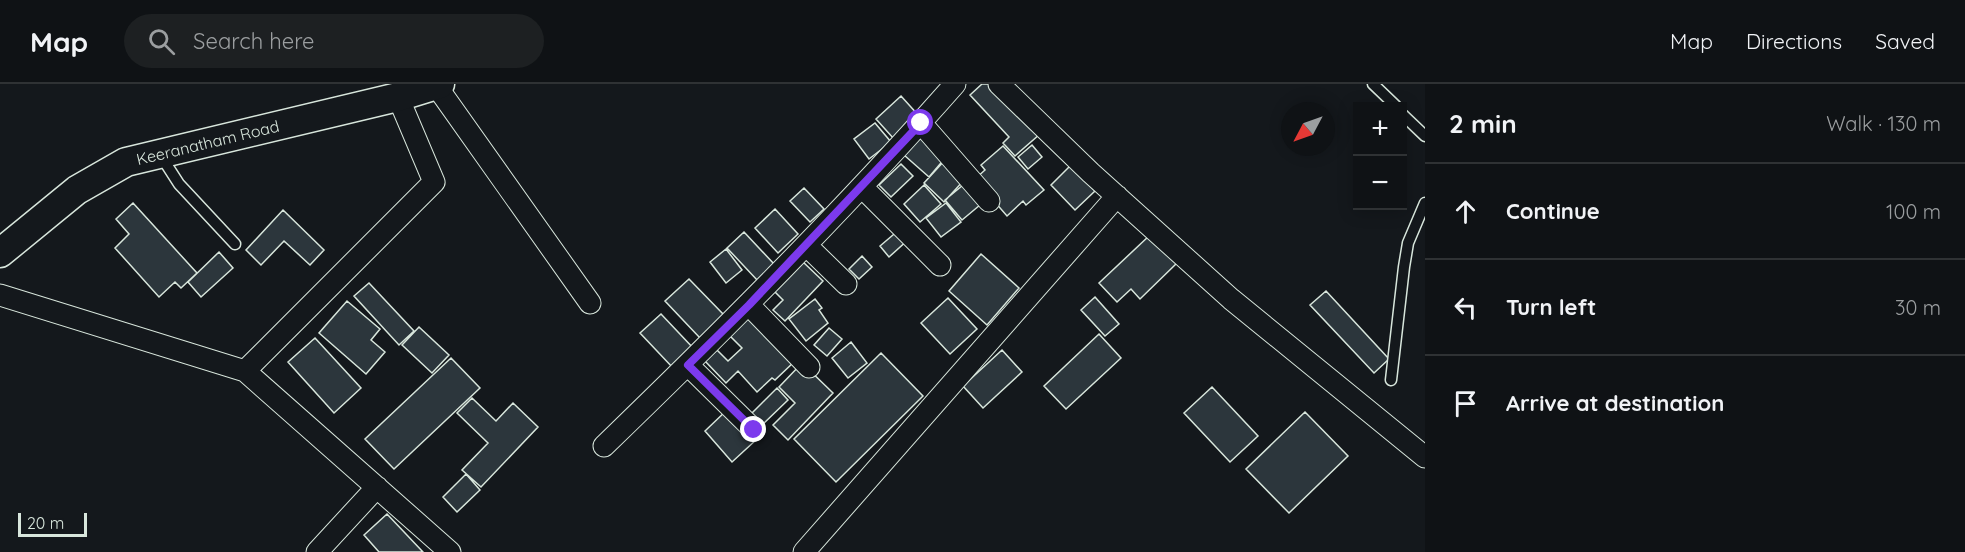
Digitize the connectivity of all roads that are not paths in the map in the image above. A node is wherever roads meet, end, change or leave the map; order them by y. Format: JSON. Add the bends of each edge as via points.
{"nodes":[{"id":1,"x":437,"y":84,"type":"edge"},
{"id":2,"x":955,"y":84,"type":"edge"},
{"id":3,"x":999,"y":84,"type":"edge"},
{"id":4,"x":1373,"y":84,"type":"edge"},
{"id":5,"x":398,"y":98,"type":"junction"},
{"id":6,"x":1392,"y":102,"type":"edge"},
{"id":7,"x":1407,"y":119,"type":"edge"},
{"id":8,"x":921,"y":123,"type":"junction"},
{"id":9,"x":1425,"y":136,"type":"edge"},
{"id":10,"x":159,"y":153,"type":"junction"},
{"id":11,"x":862,"y":187,"type":"junction"},
{"id":12,"x":1117,"y":196,"type":"junction"},
{"id":13,"x":989,"y":201,"type":"dead end"},
{"id":14,"x":1425,"y":203,"type":"edge"},
{"id":15,"x":236,"y":244,"type":"dead end"},
{"id":16,"x":806,"y":245,"type":"junction"},
{"id":17,"x":0,"y":253,"type":"edge"},
{"id":18,"x":940,"y":265,"type":"dead end"},
{"id":19,"x":846,"y":284,"type":"dead end"},
{"id":20,"x":0,"y":295,"type":"edge"},
{"id":21,"x":590,"y":303,"type":"dead end"},
{"id":22,"x":749,"y":305,"type":"junction"},
{"id":23,"x":688,"y":365,"type":"junction"},
{"id":24,"x":809,"y":367,"type":"dead end"},
{"id":25,"x":245,"y":370,"type":"junction"},
{"id":26,"x":1391,"y":380,"type":"dead end"},
{"id":27,"x":754,"y":430,"type":"dead end"},
{"id":28,"x":604,"y":446,"type":"dead end"},
{"id":29,"x":1425,"y":457,"type":"edge"},
{"id":30,"x":377,"y":487,"type":"junction"},
{"id":31,"x":317,"y":552,"type":"edge"},
{"id":32,"x":450,"y":552,"type":"edge"},
{"id":33,"x":804,"y":552,"type":"edge"}],
"edges":[{"from":1,"to":5,"type":"street","name":"Keeranatham Road"},
{"from":1,"to":21,"type":"street"},
{"from":2,"to":8,"type":"street"},
{"from":3,"to":12,"type":"street"},
{"from":4,"to":6,"type":"lane"},
{"from":5,"to":10,"type":"street","name":"Keeranatham Road"},
{"from":5,"to":25,"type":"street","via":[[434,182]]},
{"from":7,"to":9,"type":"lane"},
{"from":8,"to":11,"type":"street"},
{"from":8,"to":13,"type":"street"},
{"from":10,"to":15,"type":"lane","via":[[179,184]]},
{"from":10,"to":17,"type":"street","name":"Keeranatham Road","via":[[126,162],[77,190]]},
{"from":11,"to":16,"type":"street"},
{"from":11,"to":18,"type":"street"},
{"from":12,"to":29,"type":"street","via":[[1231,299]]},
{"from":12,"to":33,"type":"street"},
{"from":14,"to":26,"type":"lane","via":[[1408,243]]},
{"from":16,"to":19,"type":"street"},
{"from":16,"to":22,"type":"street"},
{"from":20,"to":25,"type":"street"},
{"from":22,"to":23,"type":"street"},
{"from":22,"to":24,"type":"street"},
{"from":23,"to":27,"type":"street"},
{"from":23,"to":28,"type":"street"},
{"from":25,"to":30,"type":"street"},
{"from":30,"to":31,"type":"street"},
{"from":30,"to":32,"type":"street"}]}
